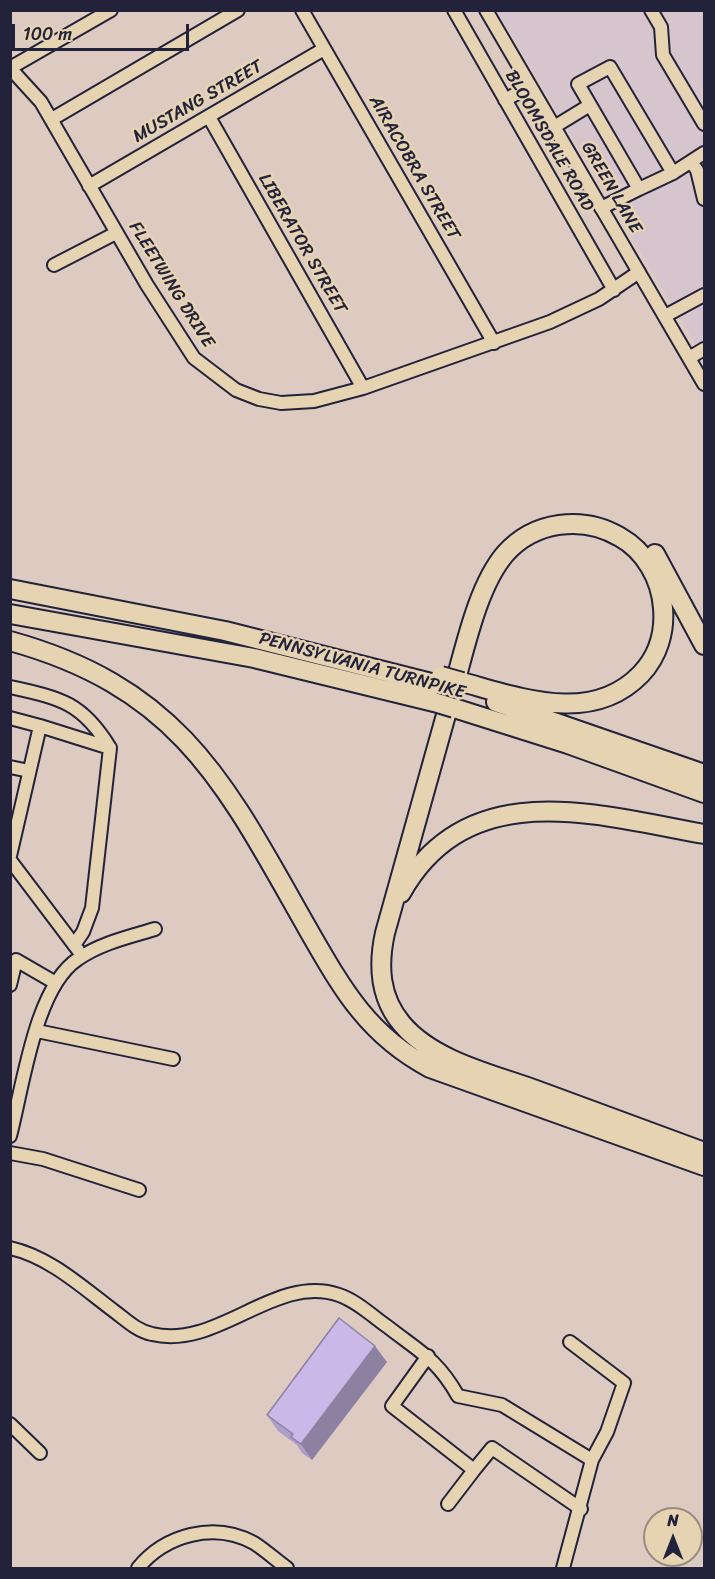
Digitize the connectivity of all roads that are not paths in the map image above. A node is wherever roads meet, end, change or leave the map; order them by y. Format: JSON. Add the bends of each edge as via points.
{"nodes":[{"id":1,"x":111,"y":10,"type":"edge"},
{"id":2,"x":237,"y":10,"type":"edge"},
{"id":3,"x":302,"y":10,"type":"edge"},
{"id":4,"x":454,"y":10,"type":"edge"},
{"id":5,"x":486,"y":10,"type":"edge"},
{"id":6,"x":651,"y":10,"type":"edge"},
{"id":7,"x":324,"y":49,"type":"junction"},
{"id":8,"x":10,"y":68,"type":"edge"},
{"id":9,"x":530,"y":86,"type":"junction"},
{"id":10,"x":505,"y":100,"type":"junction"},
{"id":11,"x":590,"y":105,"type":"junction"},
{"id":12,"x":209,"y":117,"type":"junction"},
{"id":13,"x":52,"y":119,"type":"junction"},
{"id":14,"x":705,"y":124,"type":"edge"},
{"id":15,"x":554,"y":127,"type":"junction"},
{"id":16,"x":705,"y":153,"type":"edge"},
{"id":17,"x":691,"y":162,"type":"junction"},
{"id":18,"x":673,"y":173,"type":"junction"},
{"id":19,"x":90,"y":186,"type":"junction"},
{"id":20,"x":639,"y":189,"type":"junction"},
{"id":21,"x":705,"y":199,"type":"edge"},
{"id":22,"x":601,"y":207,"type":"junction"},
{"id":23,"x":116,"y":233,"type":"junction"},
{"id":24,"x":54,"y":265,"type":"dead end"},
{"id":25,"x":639,"y":272,"type":"junction"},
{"id":26,"x":614,"y":290,"type":"junction"},
{"id":27,"x":705,"y":295,"type":"edge"},
{"id":28,"x":665,"y":316,"type":"junction"},
{"id":29,"x":494,"y":343,"type":"junction"},
{"id":30,"x":705,"y":349,"type":"edge"},
{"id":31,"x":689,"y":358,"type":"junction"},
{"id":32,"x":705,"y":384,"type":"edge"},
{"id":33,"x":363,"y":388,"type":"junction"},
{"id":34,"x":10,"y":589,"type":"edge"},
{"id":35,"x":10,"y":614,"type":"edge"},
{"id":36,"x":10,"y":641,"type":"edge"},
{"id":37,"x":705,"y":645,"type":"edge"},
{"id":38,"x":10,"y":687,"type":"edge"},
{"id":39,"x":438,"y":688,"type":"junction"},
{"id":40,"x":459,"y":694,"type":"junction"},
{"id":41,"x":10,"y":718,"type":"edge"},
{"id":42,"x":40,"y":726,"type":"junction"},
{"id":43,"x":110,"y":748,"type":"junction"},
{"id":44,"x":10,"y":767,"type":"edge"},
{"id":45,"x":29,"y":771,"type":"junction"},
{"id":46,"x":705,"y":774,"type":"edge"},
{"id":47,"x":705,"y":793,"type":"edge"},
{"id":48,"x":705,"y":834,"type":"edge"},
{"id":49,"x":11,"y":852,"type":"edge"},
{"id":50,"x":390,"y":913,"type":"junction"},
{"id":51,"x":155,"y":929,"type":"dead end"},
{"id":52,"x":74,"y":945,"type":"junction"},
{"id":53,"x":82,"y":956,"type":"junction"},
{"id":54,"x":54,"y":982,"type":"junction"},
{"id":55,"x":10,"y":985,"type":"edge"},
{"id":56,"x":37,"y":1031,"type":"junction"},
{"id":57,"x":172,"y":1059,"type":"dead end"},
{"id":58,"x":483,"y":1085,"type":"junction"},
{"id":59,"x":11,"y":1129,"type":"edge"},
{"id":60,"x":705,"y":1152,"type":"edge"},
{"id":61,"x":10,"y":1153,"type":"edge"},
{"id":62,"x":705,"y":1166,"type":"edge"},
{"id":63,"x":139,"y":1190,"type":"dead end"},
{"id":64,"x":10,"y":1248,"type":"edge"},
{"id":65,"x":570,"y":1342,"type":"dead end"},
{"id":66,"x":428,"y":1356,"type":"junction"},
{"id":67,"x":10,"y":1425,"type":"edge"},
{"id":68,"x":40,"y":1453,"type":"dead end"},
{"id":69,"x":592,"y":1460,"type":"junction"},
{"id":70,"x":474,"y":1470,"type":"junction"},
{"id":71,"x":448,"y":1504,"type":"dead end"},
{"id":72,"x":581,"y":1509,"type":"junction"},
{"id":73,"x":138,"y":1569,"type":"edge"},
{"id":74,"x":287,"y":1569,"type":"edge"},
{"id":75,"x":562,"y":1569,"type":"edge"}],
"edges":[{"from":1,"to":8,"type":"street"},
{"from":2,"to":13,"type":"street"},
{"from":3,"to":7,"type":"street","name":"AIRACOBRA STREET"},
{"from":4,"to":10,"type":"street","name":"BLOOMSDALE ROAD"},
{"from":5,"to":9,"type":"street","name":"GREEN LANE"},
{"from":6,"to":14,"type":"street","via":[[661,27],[663,55]]},
{"from":7,"to":12,"type":"street","name":"MUSTANG STREET"},
{"from":7,"to":29,"type":"street","name":"AIRACOBRA STREET"},
{"from":8,"to":13,"type":"street","name":"FLEETWING DRIVE"},
{"from":9,"to":10,"type":"street"},
{"from":9,"to":15,"type":"street","name":"GREEN LANE"},
{"from":10,"to":26,"type":"street","name":"BLOOMSDALE ROAD"},
{"from":11,"to":15,"type":"street"},
{"from":11,"to":18,"type":"street","via":[[578,84],[610,67]]},
{"from":11,"to":20,"type":"street"},
{"from":12,"to":19,"type":"street","name":"MUSTANG STREET"},
{"from":12,"to":33,"type":"street","name":"LIBERATOR STREET"},
{"from":13,"to":19,"type":"street","name":"FLEETWING DRIVE"},
{"from":15,"to":22,"type":"street","name":"GREEN LANE"},
{"from":16,"to":17,"type":"street"},
{"from":17,"to":18,"type":"street"},
{"from":17,"to":21,"type":"street"},
{"from":18,"to":20,"type":"street"},
{"from":19,"to":23,"type":"street","name":"FLEETWING DRIVE"},
{"from":20,"to":22,"type":"street"},
{"from":22,"to":25,"type":"street","name":"GREEN LANE"},
{"from":23,"to":24,"type":"street"},
{"from":23,"to":33,"type":"street","name":"FLEETWING DRIVE","via":[[194,358],[236,390],[259,399],[296,403]]},
{"from":25,"to":26,"type":"street","name":"FLEETWING DRIVE"},
{"from":25,"to":28,"type":"street","name":"GREEN LANE"},
{"from":26,"to":29,"type":"street","name":"FLEETWING DRIVE"},
{"from":27,"to":28,"type":"street"},
{"from":28,"to":31,"type":"street","name":"GREEN LANE"},
{"from":29,"to":33,"type":"street","name":"FLEETWING DRIVE"},
{"from":30,"to":31,"type":"street"},
{"from":31,"to":32,"type":"street","name":"GREEN LANE"},
{"from":34,"to":39,"type":"highway","name":"PENNSYLVANIA TURNPIKE","via":[[297,647]]},
{"from":35,"to":39,"type":"highway","name":"PENNSYLVANIA TURNPIKE"},
{"from":36,"to":58,"type":"highway","via":[[61,657],[109,680],[182,735],[236,805],[363,1017],[415,1060]]},
{"from":37,"to":58,"type":"highway","via":[[651,548],[635,532],[606,518],[572,513],[538,519],[507,537],[486,563],[467,612],[378,915],[369,965],[378,1009],[400,1039],[423,1056]]},
{"from":38,"to":43,"type":"street","via":[[63,701],[82,711]]},
{"from":39,"to":40,"type":"highway","name":"PENNSYLVANIA TURNPIKE","bridge":true},
{"from":39,"to":40,"type":"highway","bridge":true},
{"from":40,"to":46,"type":"highway","name":"PENNSYLVANIA TURNPIKE","via":[[575,727]]},
{"from":40,"to":47,"type":"highway","name":"PENNSYLVANIA TURNPIKE","via":[[568,744]]},
{"from":40,"to":50,"type":"highway","via":[[566,704],[594,703],[616,694],[644,670],[661,638],[663,605],[654,572],[624,538],[582,524],[560,524],[540,530],[505,554],[488,583],[469,637]]},
{"from":41,"to":42,"type":"street"},
{"from":42,"to":43,"type":"street"},
{"from":42,"to":45,"type":"street"},
{"from":43,"to":52,"type":"street","via":[[92,908]]},
{"from":44,"to":45,"type":"street"},
{"from":45,"to":49,"type":"street"},
{"from":48,"to":50,"type":"highway","via":[[563,811],[534,810],[499,816],[468,828],[435,851],[410,879]]},
{"from":49,"to":52,"type":"street"},
{"from":50,"to":60,"type":"highway","via":[[380,958],[382,983],[395,1015],[421,1041],[459,1061]]},
{"from":51,"to":53,"type":"street"},
{"from":52,"to":53,"type":"street"},
{"from":53,"to":54,"type":"street"},
{"from":54,"to":55,"type":"street","via":[[16,960]]},
{"from":54,"to":56,"type":"street"},
{"from":56,"to":57,"type":"street"},
{"from":56,"to":59,"type":"street"},
{"from":58,"to":62,"type":"highway"},
{"from":61,"to":63,"type":"street","via":[[43,1159]]},
{"from":64,"to":66,"type":"street","via":[[40,1257],[132,1325],[152,1334],[194,1335],[293,1294],[324,1292],[338,1294],[359,1306]]},
{"from":65,"to":69,"type":"street","via":[[624,1383],[607,1432]]},
{"from":66,"to":69,"type":"street","via":[[458,1396],[502,1405]]},
{"from":66,"to":70,"type":"street","via":[[392,1406]]},
{"from":67,"to":68,"type":"street"},
{"from":69,"to":72,"type":"street"},
{"from":70,"to":71,"type":"street"},
{"from":70,"to":72,"type":"street","via":[[492,1448]]},
{"from":72,"to":75,"type":"street"},
{"from":73,"to":74,"type":"street","via":[[171,1540],[190,1534],[220,1533],[255,1544]]}]}
